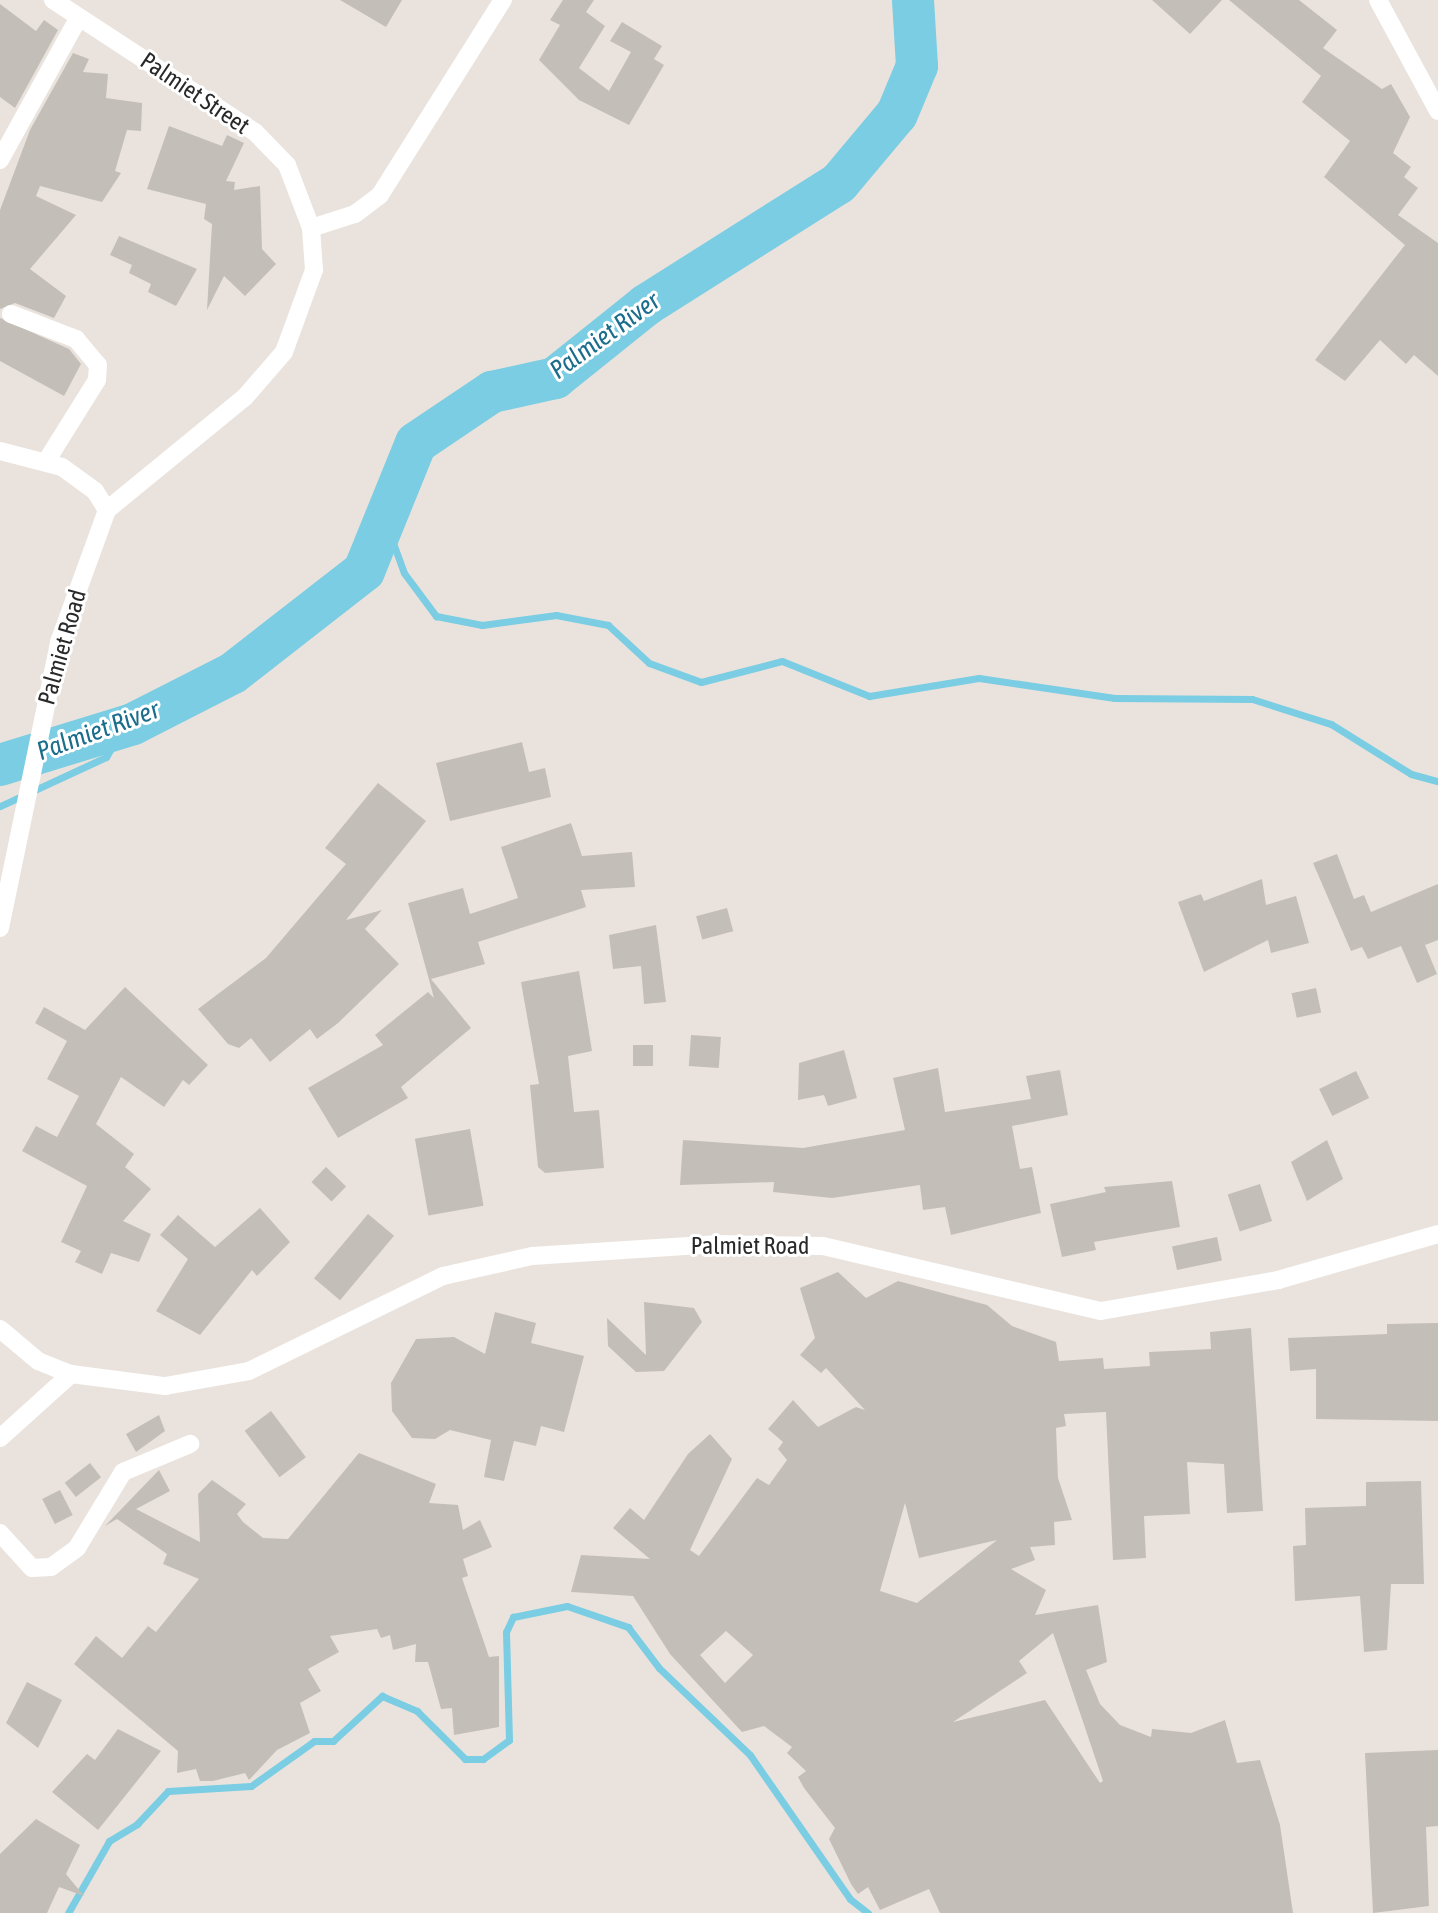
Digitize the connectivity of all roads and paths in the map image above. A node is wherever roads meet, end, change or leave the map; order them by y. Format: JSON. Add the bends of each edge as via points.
{"nodes":[{"id":1,"x":53,"y":0,"type":"edge"},
{"id":2,"x":503,"y":0,"type":"edge"},
{"id":3,"x":1378,"y":0,"type":"edge"},
{"id":4,"x":79,"y":17,"type":"junction"},
{"id":5,"x":1438,"y":111,"type":"edge"},
{"id":6,"x":0,"y":160,"type":"edge"},
{"id":7,"x":311,"y":228,"type":"junction"},
{"id":8,"x":11,"y":314,"type":"dead end"},
{"id":9,"x":0,"y":451,"type":"edge"},
{"id":10,"x":47,"y":460,"type":"junction"},
{"id":11,"x":107,"y":510,"type":"junction"},
{"id":12,"x":0,"y":928,"type":"edge"},
{"id":13,"x":1438,"y":1234,"type":"edge"},
{"id":14,"x":0,"y":1329,"type":"edge"},
{"id":15,"x":71,"y":1374,"type":"junction"},
{"id":16,"x":0,"y":1438,"type":"edge"},
{"id":17,"x":190,"y":1444,"type":"dead end"},
{"id":18,"x":0,"y":1533,"type":"edge"}],
"edges":[{"from":1,"to":4,"type":"street","name":"Palmiet Street"},
{"from":2,"to":7,"type":"street","via":[[380,195],[355,214]]},
{"from":3,"to":5,"type":"street"},
{"from":4,"to":6,"type":"street"},
{"from":4,"to":7,"type":"street","name":"Palmiet Street","via":[[255,132],[287,165]]},
{"from":7,"to":11,"type":"street","name":"Palmiet Street","via":[[314,270],[284,352],[245,397]]},
{"from":8,"to":10,"type":"street","via":[[76,339],[98,365],[97,380]]},
{"from":9,"to":10,"type":"street"},
{"from":10,"to":11,"type":"street","via":[[95,491]]},
{"from":11,"to":12,"type":"street","name":"Palmiet Road","via":[[59,642]]},
{"from":13,"to":15,"type":"street","name":"Palmiet Road","via":[[1278,1280],[1101,1311],[823,1246],[716,1244],[532,1256],[443,1276],[282,1359],[221,1379],[120,1385]]},
{"from":14,"to":15,"type":"street","name":"Palmiet Road","via":[[38,1361]]},
{"from":15,"to":16,"type":"street"},
{"from":17,"to":18,"type":"street","via":[[123,1472],[77,1548],[51,1567],[32,1568]]}]}
